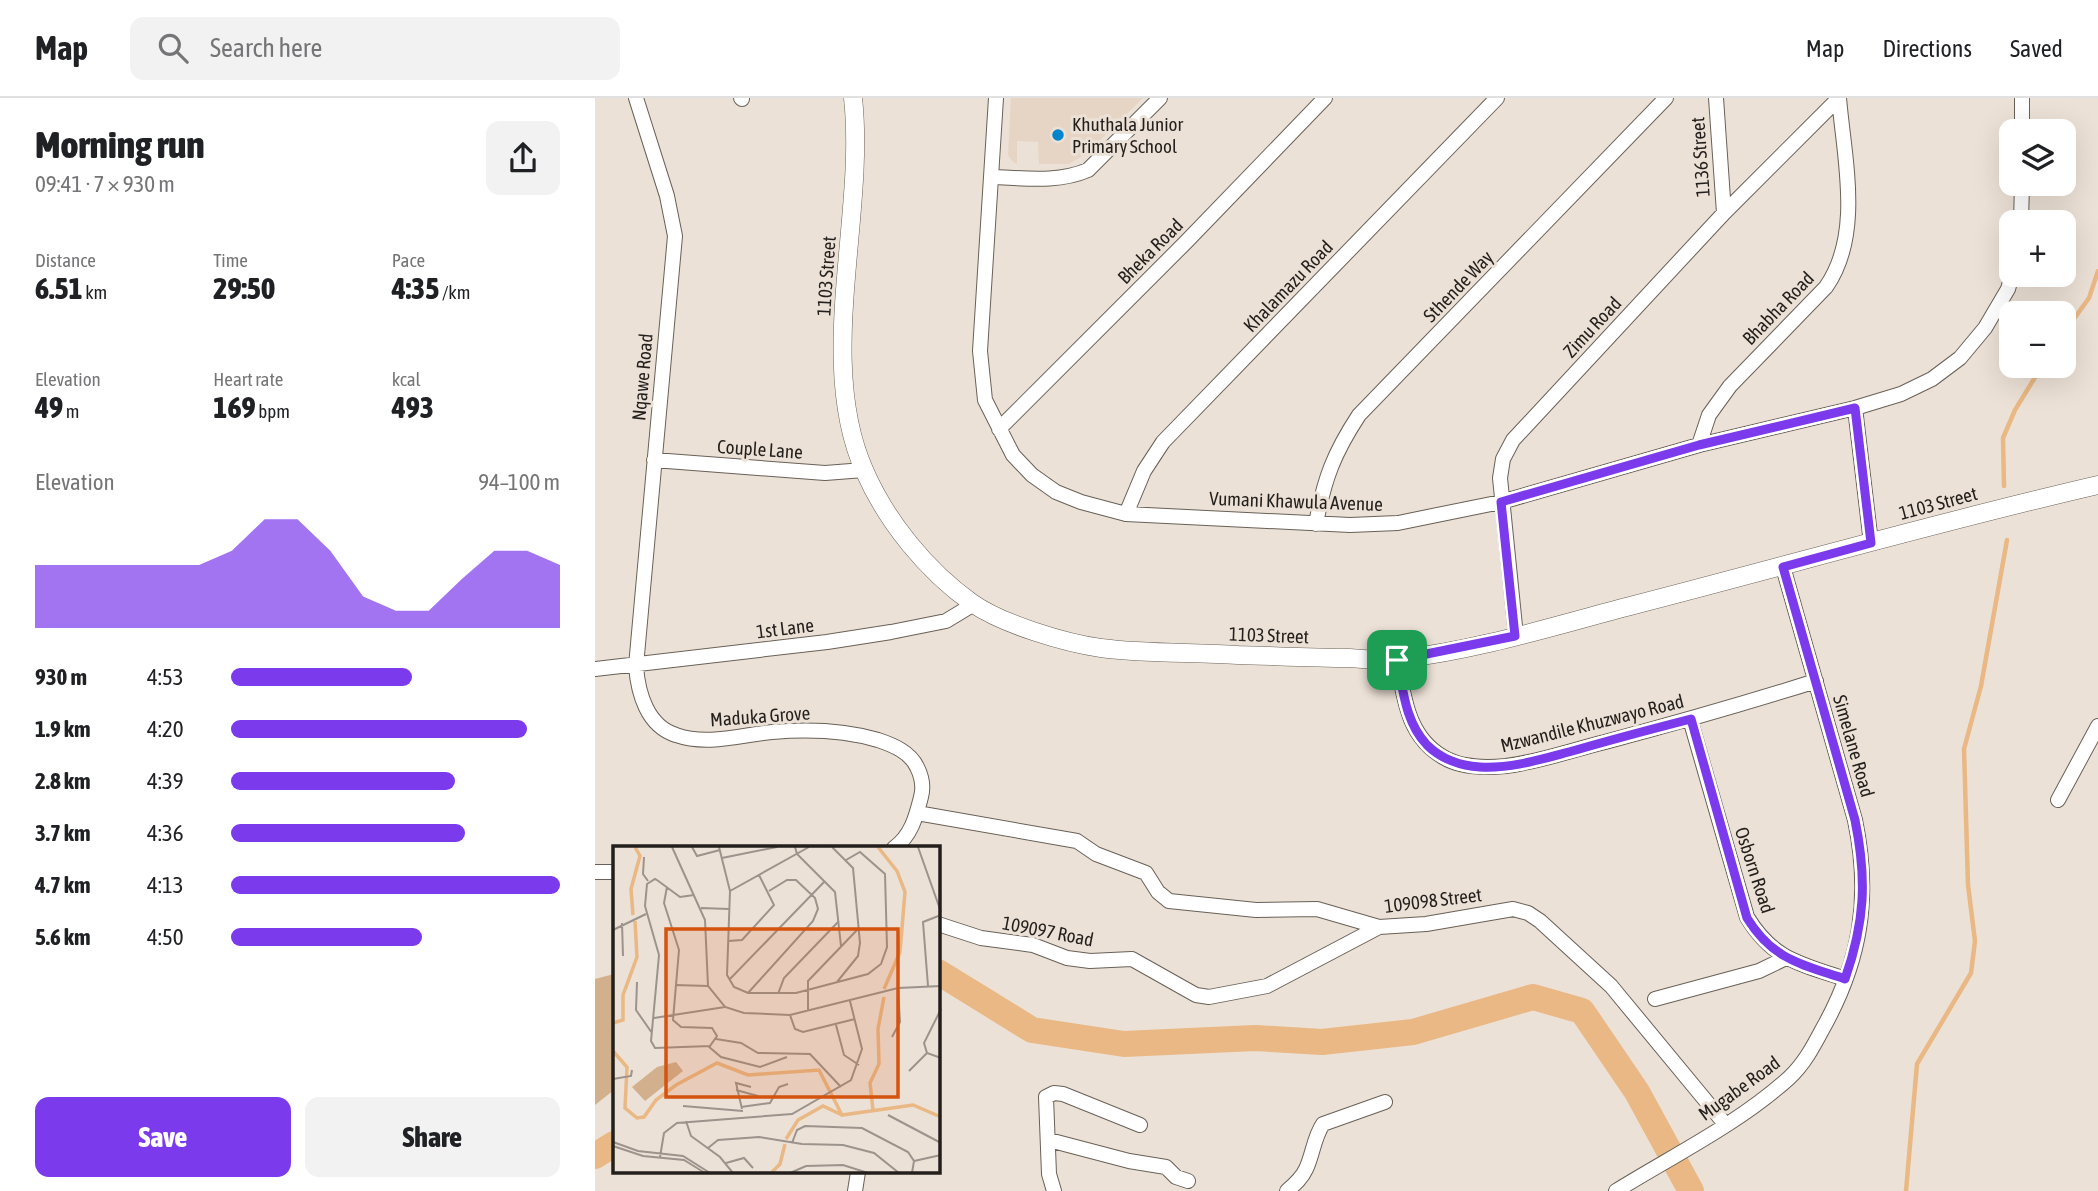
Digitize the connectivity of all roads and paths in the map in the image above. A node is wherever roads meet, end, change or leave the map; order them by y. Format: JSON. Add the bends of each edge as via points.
{"nodes":[{"id":1,"x":636,"y":98,"type":"edge"},
{"id":2,"x":853,"y":98,"type":"edge"},
{"id":3,"x":996,"y":98,"type":"edge"},
{"id":4,"x":1160,"y":98,"type":"edge"},
{"id":5,"x":1325,"y":98,"type":"edge"},
{"id":6,"x":1497,"y":98,"type":"edge"},
{"id":7,"x":1666,"y":98,"type":"edge"},
{"id":8,"x":1716,"y":98,"type":"edge"},
{"id":9,"x":1839,"y":98,"type":"edge"},
{"id":10,"x":2022,"y":98,"type":"edge"},
{"id":11,"x":2022,"y":119,"type":"edge"},
{"id":12,"x":992,"y":177,"type":"junction"},
{"id":13,"x":1724,"y":213,"type":"junction"},
{"id":14,"x":2009,"y":287,"type":"edge"},
{"id":15,"x":1855,"y":408,"type":"junction"},
{"id":16,"x":999,"y":429,"type":"junction"},
{"id":17,"x":1699,"y":445,"type":"junction"},
{"id":18,"x":654,"y":460,"type":"junction"},
{"id":19,"x":864,"y":470,"type":"junction"},
{"id":20,"x":2098,"y":485,"type":"edge"},
{"id":21,"x":1501,"y":502,"type":"junction"},
{"id":22,"x":1126,"y":514,"type":"junction"},
{"id":23,"x":1317,"y":524,"type":"junction"},
{"id":24,"x":1871,"y":543,"type":"junction"},
{"id":25,"x":1783,"y":567,"type":"junction"},
{"id":26,"x":974,"y":604,"type":"junction"},
{"id":27,"x":1515,"y":636,"type":"junction"},
{"id":28,"x":1397,"y":660,"type":"junction"},
{"id":29,"x":636,"y":666,"type":"junction"},
{"id":30,"x":595,"y":669,"type":"edge"},
{"id":31,"x":1816,"y":681,"type":"junction"},
{"id":32,"x":1691,"y":719,"type":"junction"},
{"id":33,"x":2098,"y":726,"type":"edge"},
{"id":34,"x":2058,"y":800,"type":"dead end"},
{"id":35,"x":917,"y":813,"type":"junction"},
{"id":36,"x":896,"y":846,"type":"edge"},
{"id":37,"x":595,"y":872,"type":"edge"},
{"id":38,"x":613,"y":872,"type":"edge"},
{"id":39,"x":940,"y":925,"type":"edge"},
{"id":40,"x":1380,"y":927,"type":"junction"},
{"id":41,"x":1786,"y":958,"type":"junction"},
{"id":42,"x":1845,"y":979,"type":"junction"},
{"id":43,"x":1655,"y":999,"type":"dead end"},
{"id":44,"x":1385,"y":1102,"type":"dead end"},
{"id":45,"x":1725,"y":1124,"type":"junction"},
{"id":46,"x":1140,"y":1125,"type":"dead end"},
{"id":47,"x":1049,"y":1140,"type":"junction"},
{"id":48,"x":1188,"y":1181,"type":"dead end"},
{"id":49,"x":1054,"y":1191,"type":"edge"},
{"id":50,"x":1287,"y":1191,"type":"edge"},
{"id":51,"x":1616,"y":1191,"type":"edge"}],
"edges":[{"from":1,"to":18,"type":"street","name":"Nqawe Road","via":[[675,236]]},
{"from":2,"to":19,"type":"street","name":"1103 Street","via":[[854,188],[843,354],[847,406]]},
{"from":3,"to":12,"type":"street","name":"Vumani Khawula Avenue"},
{"from":4,"to":12,"type":"street","via":[[1088,170],[1056,179]]},
{"from":5,"to":16,"type":"street","name":"Bheka Road"},
{"from":6,"to":22,"type":"street","name":"Khalamazu Road","via":[[1163,442],[1144,471]]},
{"from":7,"to":23,"type":"street","name":"Sthende Way","via":[[1359,415],[1339,445]]},
{"from":8,"to":13,"type":"street","name":"1136 Street"},
{"from":9,"to":13,"type":"street","name":"Zimu Road"},
{"from":9,"to":17,"type":"street","name":"Bhabha Road","via":[[1847,221],[1836,270],[1826,287],[1715,404]]},
{"from":10,"to":11,"type":"street"},
{"from":12,"to":16,"type":"street","name":"Vumani Khawula Avenue","via":[[980,351],[985,400]]},
{"from":13,"to":21,"type":"street","name":"Zimu Road","via":[[1513,440],[1503,459]]},
{"from":14,"to":15,"type":"street","name":"Vumani Khawula Avenue","via":[[1985,328],[1960,358],[1901,394]]},
{"from":15,"to":17,"type":"street","name":"Vumani Khawula Avenue"},
{"from":15,"to":24,"type":"street"},
{"from":16,"to":22,"type":"street","name":"Vumani Khawula Avenue","via":[[1013,455],[1056,492]]},
{"from":17,"to":21,"type":"street","name":"Vumani Khawula Avenue"},
{"from":18,"to":19,"type":"street","name":"Couple Lane","via":[[825,473]]},
{"from":18,"to":29,"type":"street","name":"Nqawe Road"},
{"from":19,"to":26,"type":"street","name":"1103 Street","via":[[899,530]]},
{"from":20,"to":24,"type":"street","name":"1103 Street"},
{"from":21,"to":23,"type":"street","name":"Vumani Khawula Avenue","via":[[1398,523]]},
{"from":21,"to":27,"type":"street","name":"Zimu Road"},
{"from":22,"to":23,"type":"street","name":"Vumani Khawula Avenue"},
{"from":24,"to":25,"type":"street","name":"1103 Street"},
{"from":25,"to":27,"type":"street","name":"1103 Street"},
{"from":25,"to":31,"type":"street","name":"Simelane Road"},
{"from":26,"to":28,"type":"street","name":"1103 Street","via":[[1015,624],[1100,648]]},
{"from":26,"to":29,"type":"street","name":"1st Lane","via":[[946,621],[927,626]]},
{"from":27,"to":28,"type":"street","name":"1103 Street"},
{"from":28,"to":32,"type":"street","name":"Mzwandile Khuzwayo Road","via":[[1407,713],[1416,732],[1427,746],[1462,765],[1531,761]]},
{"from":29,"to":30,"type":"street","name":"1st Lane"},
{"from":29,"to":35,"type":"street","name":"Maduka Grove","via":[[644,705],[656,723],[674,735],[702,740],[820,730],[890,744],[915,762],[922,779]]},
{"from":31,"to":32,"type":"street","name":"Mzwandile Khuzwayo Road"},
{"from":31,"to":42,"type":"street","name":"Simelane Road","via":[[1855,820],[1864,881],[1854,954]]},
{"from":32,"to":41,"type":"street","name":"Osborn Road","via":[[1747,918],[1758,936]]},
{"from":33,"to":34,"type":"street"},
{"from":35,"to":36,"type":"street","name":"Maduka Grove","via":[[909,834]]},
{"from":35,"to":40,"type":"street","name":"109098 Street","via":[[1077,841],[1096,854],[1146,873],[1169,901],[1256,910],[1317,909]]},
{"from":37,"to":38,"type":"street"},
{"from":39,"to":40,"type":"street","name":"109097 Road","via":[[981,938],[1033,945],[1067,958],[1132,959],[1196,995],[1209,997],[1267,986]]},
{"from":40,"to":45,"type":"street","name":"109098 Street","via":[[1500,910],[1528,913],[1611,986]]},
{"from":41,"to":42,"type":"street","name":"Osborn Road"},
{"from":41,"to":43,"type":"street","via":[[1759,971]]},
{"from":42,"to":45,"type":"street","name":"Mugabe Road","via":[[1835,1008],[1800,1066]]},
{"from":44,"to":50,"type":"street","via":[[1323,1125],[1307,1168]]},
{"from":45,"to":51,"type":"street","name":"Mugabe Road"},
{"from":46,"to":47,"type":"street","via":[[1054,1093],[1045,1100]]},
{"from":47,"to":48,"type":"street","via":[[1166,1167]]},
{"from":47,"to":49,"type":"street"}]}
